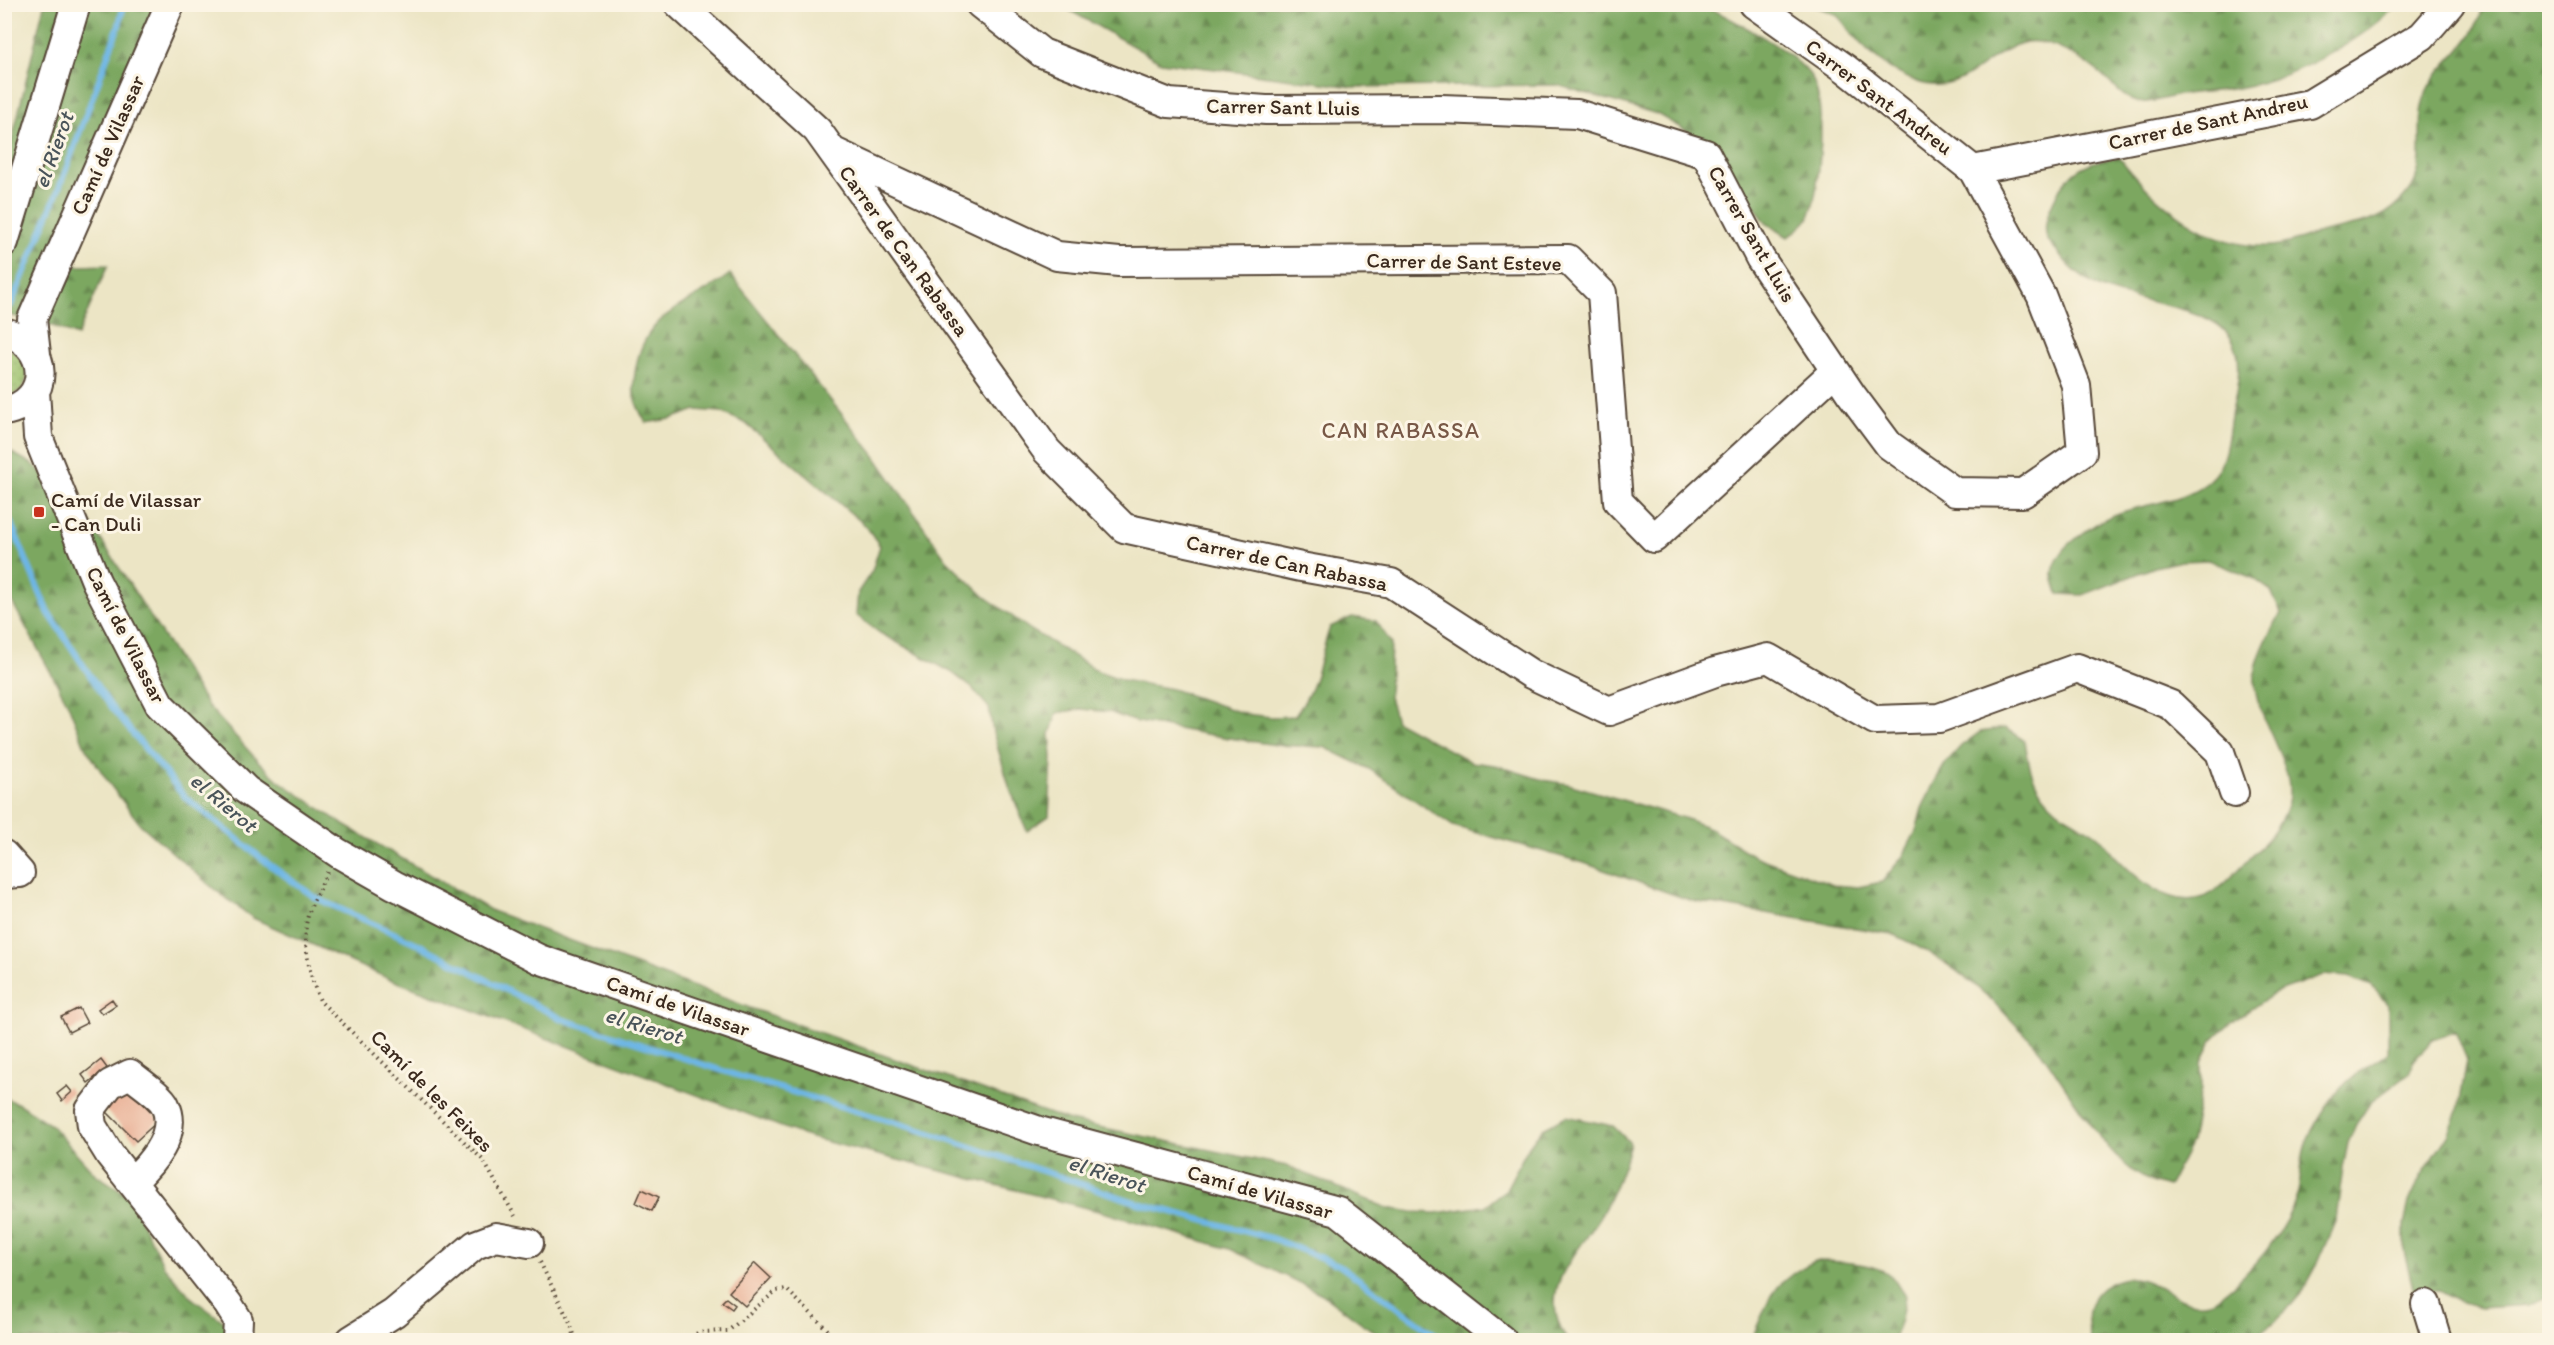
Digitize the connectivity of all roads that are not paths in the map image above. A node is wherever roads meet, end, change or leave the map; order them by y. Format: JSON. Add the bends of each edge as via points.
{"nodes":[{"id":1,"x":76,"y":4,"type":"edge"},
{"id":2,"x":170,"y":4,"type":"edge"},
{"id":3,"x":679,"y":4,"type":"edge"},
{"id":4,"x":980,"y":4,"type":"edge"},
{"id":5,"x":1754,"y":4,"type":"edge"},
{"id":6,"x":2450,"y":4,"type":"edge"},
{"id":7,"x":832,"y":151,"type":"junction"},
{"id":8,"x":1973,"y":170,"type":"junction"},
{"id":9,"x":4,"y":242,"type":"edge"},
{"id":10,"x":15,"y":328,"type":"edge"},
{"id":11,"x":1835,"y":371,"type":"junction"},
{"id":12,"x":35,"y":391,"type":"junction"},
{"id":13,"x":4,"y":413,"type":"edge"},
{"id":14,"x":38,"y":437,"type":"junction"},
{"id":15,"x":2234,"y":794,"type":"dead end"},
{"id":16,"x":4,"y":855,"type":"edge"},
{"id":17,"x":4,"y":874,"type":"edge"},
{"id":18,"x":132,"y":1182,"type":"dead end"},
{"id":19,"x":529,"y":1243,"type":"road end"},
{"id":20,"x":2426,"y":1304,"type":"dead end"},
{"id":21,"x":237,"y":1341,"type":"edge"},
{"id":22,"x":351,"y":1341,"type":"edge"},
{"id":23,"x":1502,"y":1341,"type":"edge"},
{"id":24,"x":2437,"y":1341,"type":"edge"}],
"edges":[{"from":1,"to":9,"type":"street"},
{"from":2,"to":10,"type":"street","name":"Camí de Vilassar"},
{"from":3,"to":7,"type":"street","name":"Carrer de Can Rabassa","via":[[818,130]]},
{"from":4,"to":11,"type":"street","name":"Carrer Sant Lluis","via":[[1042,53],[1169,103],[1266,110],[1441,109],[1577,114],[1706,154],[1760,258]]},
{"from":5,"to":8,"type":"street","name":"Carrer Sant Andreu","via":[[1846,69]]},
{"from":6,"to":8,"type":"street","name":"Carrer de Sant Andreu","via":[[2422,36],[2310,104]]},
{"from":7,"to":11,"type":"street","name":"Carrer de Sant Esteve","via":[[1057,256],[1119,262],[1568,259],[1602,293],[1618,501],[1654,538]]},
{"from":7,"to":15,"type":"street","name":"Carrer de Can Rabassa","via":[[1047,451],[1124,528],[1391,583],[1531,674],[1609,711],[1715,672],[1768,658],[1875,720],[1939,718],[2077,668],[2171,705],[2220,752]]},
{"from":8,"to":11,"type":"street","name":"Carrer Sant Lluis","via":[[2041,295],[2076,385],[2082,452],[2023,493],[1954,492],[1889,445]]},
{"from":10,"to":12,"type":"street","name":"Camí de Vilassar","via":[[36,354],[40,367]]},
{"from":12,"to":13,"type":"street","via":[[20,406]]},
{"from":12,"to":14,"type":"street","name":"Camí de Vilassar"},
{"from":13,"to":14,"type":"street"},
{"from":14,"to":23,"type":"street","name":"Camí de Vilassar","via":[[96,581],[160,705],[246,790],[338,853],[540,958],[1039,1131],[1338,1211]]},
{"from":16,"to":17,"type":"street","via":[[20,873]]},
{"from":18,"to":21,"type":"street","via":[[238,1320]]},
{"from":19,"to":22,"type":"street","via":[[496,1237],[476,1245],[394,1313]]},
{"from":20,"to":24,"type":"street"}]}
